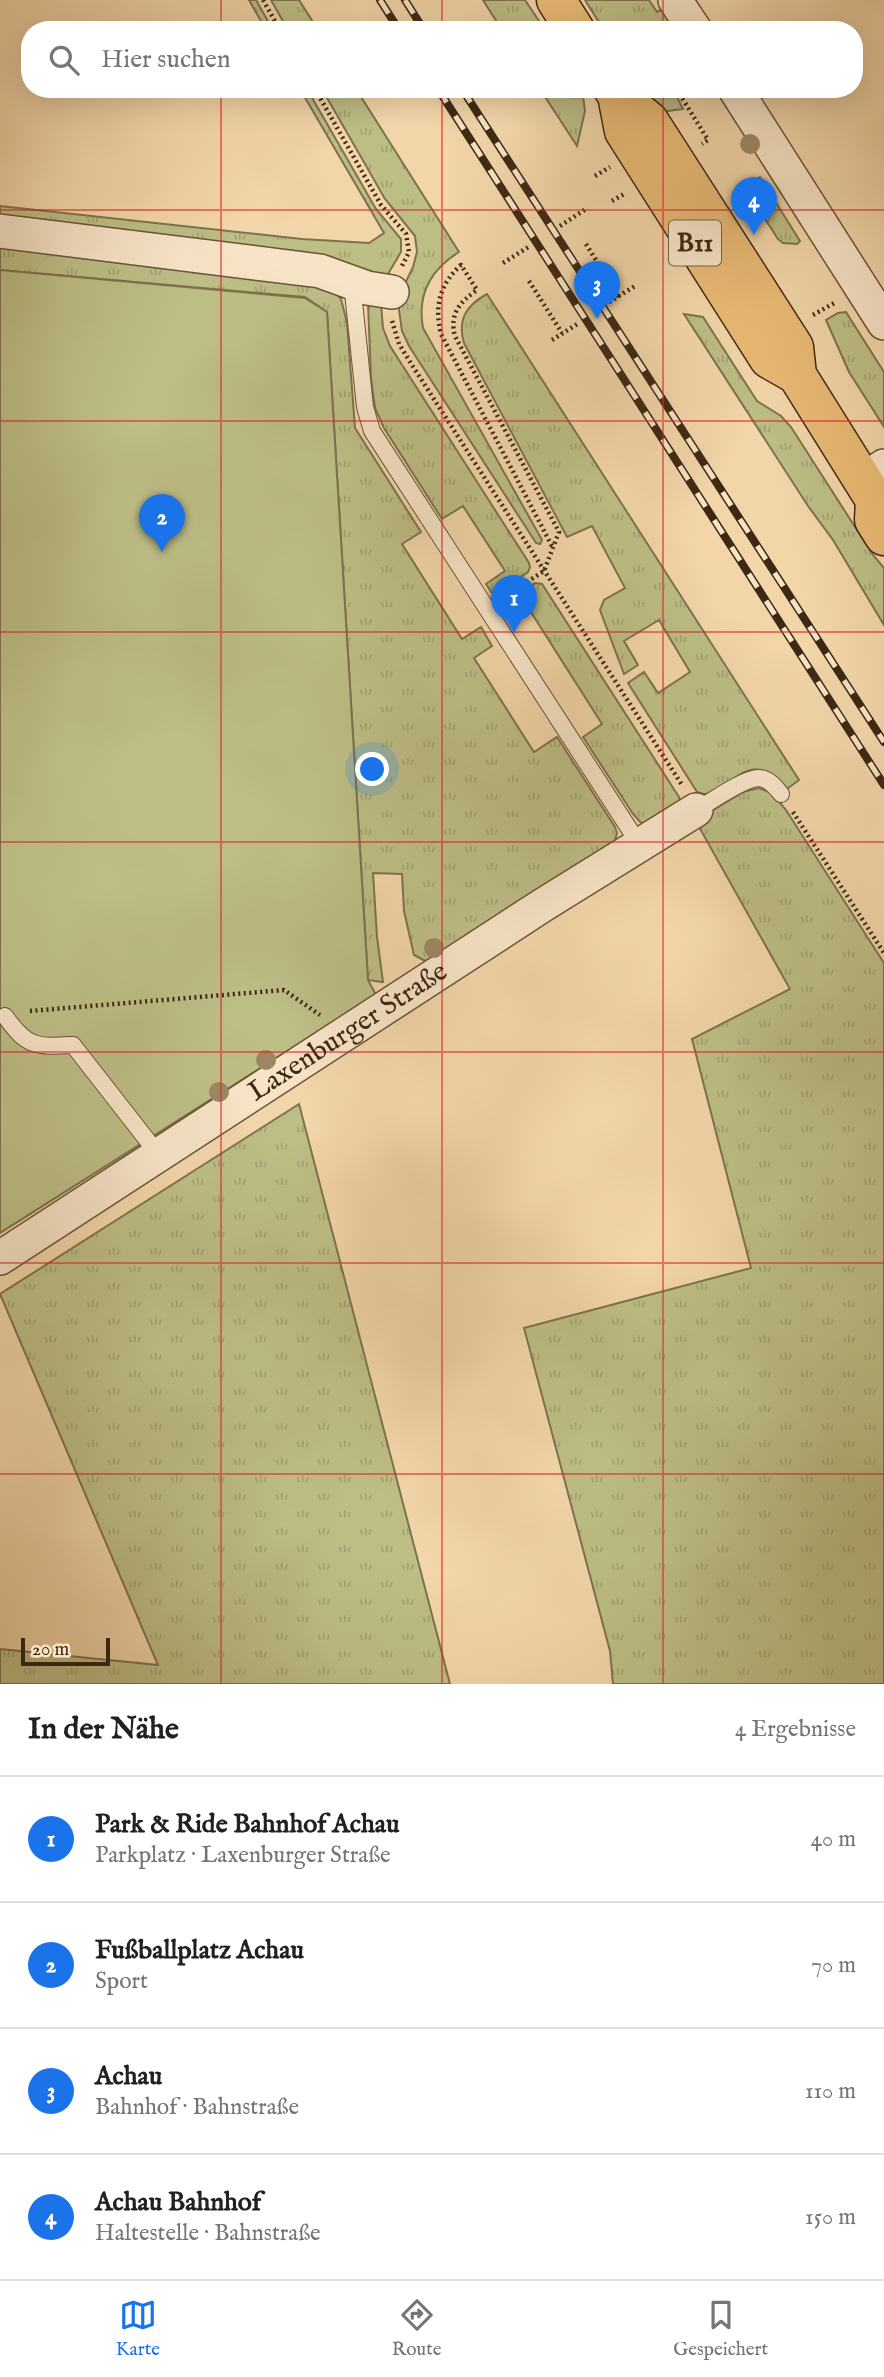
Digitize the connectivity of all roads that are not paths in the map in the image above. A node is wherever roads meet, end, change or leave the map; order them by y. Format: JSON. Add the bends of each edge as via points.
{"nodes":[{"id":1,"x":556,"y":0,"type":"edge"},
{"id":2,"x":675,"y":0,"type":"edge"},
{"id":3,"x":569,"y":21,"type":"edge"},
{"id":4,"x":689,"y":21,"type":"edge"},
{"id":5,"x":622,"y":98,"type":"edge"},
{"id":6,"x":741,"y":98,"type":"edge"},
{"id":7,"x":0,"y":231,"type":"edge"},
{"id":8,"x":352,"y":283,"type":"junction"},
{"id":9,"x":392,"y":292,"type":"road end"},
{"id":10,"x":884,"y":323,"type":"edge"},
{"id":11,"x":878,"y":497,"type":"edge"},
{"id":12,"x":781,"y":794,"type":"road end"},
{"id":13,"x":696,"y":810,"type":"joint"},
{"id":14,"x":639,"y":844,"type":"junction"},
{"id":15,"x":11,"y":1014,"type":"road end"},
{"id":16,"x":158,"y":1154,"type":"junction"},
{"id":17,"x":0,"y":1258,"type":"edge"}],
"edges":[{"from":1,"to":3,"type":"main road"},
{"from":2,"to":4,"type":"street"},
{"from":5,"to":11,"type":"main road","number":"B11","via":[[649,121],[794,346],[797,375]]},
{"from":6,"to":10,"type":"street"},
{"from":7,"to":8,"type":"street","via":[[320,271]]},
{"from":8,"to":9,"type":"street"},
{"from":8,"to":14,"type":"lane","via":[[372,431]]},
{"from":12,"to":13,"type":"lane","via":[[757,778]]},
{"from":13,"to":14,"type":"street","name":"Laxenburger Straße"},
{"from":14,"to":16,"type":"street","name":"Laxenburger Straße"},
{"from":15,"to":16,"type":"lane","via":[[14,1030],[28,1042],[74,1045]]},
{"from":16,"to":17,"type":"street","name":"Laxenburger Straße"}]}
